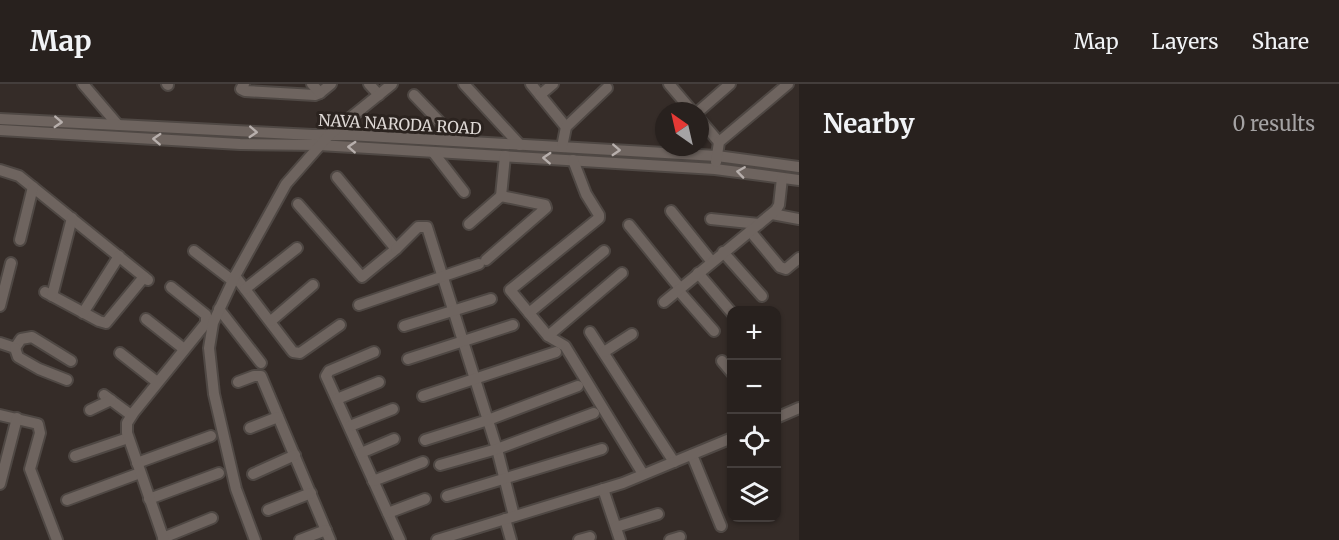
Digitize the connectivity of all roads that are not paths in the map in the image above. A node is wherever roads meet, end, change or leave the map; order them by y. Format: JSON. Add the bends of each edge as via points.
{"nodes":[{"id":1,"x":83,"y":84,"type":"edge"},
{"id":2,"x":244,"y":84,"type":"edge"},
{"id":3,"x":312,"y":84,"type":"edge"},
{"id":4,"x":331,"y":84,"type":"edge"},
{"id":5,"x":369,"y":84,"type":"edge"},
{"id":6,"x":392,"y":84,"type":"edge"},
{"id":7,"x":464,"y":84,"type":"edge"},
{"id":8,"x":531,"y":84,"type":"edge"},
{"id":9,"x":553,"y":84,"type":"edge"},
{"id":10,"x":669,"y":84,"type":"edge"},
{"id":11,"x":730,"y":84,"type":"edge"},
{"id":12,"x":788,"y":84,"type":"edge"},
{"id":13,"x":608,"y":88,"type":"dead end"},
{"id":14,"x":320,"y":93,"type":"junction"},
{"id":15,"x":379,"y":95,"type":"junction"},
{"id":16,"x":414,"y":95,"type":"dead end"},
{"id":17,"x":540,"y":95,"type":"junction"},
{"id":18,"x":684,"y":102,"type":"edge"},
{"id":19,"x":709,"y":102,"type":"edge"},
{"id":20,"x":0,"y":119,"type":"edge"},
{"id":21,"x":118,"y":125,"type":"junction"},
{"id":22,"x":566,"y":127,"type":"junction"},
{"id":23,"x":0,"y":130,"type":"edge"},
{"id":24,"x":709,"y":130,"type":"edge"},
{"id":25,"x":329,"y":135,"type":"junction"},
{"id":26,"x":458,"y":141,"type":"junction"},
{"id":27,"x":719,"y":142,"type":"junction"},
{"id":28,"x":319,"y":145,"type":"junction"},
{"id":29,"x":520,"y":145,"type":"junction"},
{"id":30,"x":562,"y":147,"type":"junction"},
{"id":31,"x":433,"y":152,"type":"junction"},
{"id":32,"x":505,"y":156,"type":"junction"},
{"id":33,"x":717,"y":156,"type":"junction"},
{"id":34,"x":573,"y":160,"type":"junction"},
{"id":35,"x":799,"y":167,"type":"edge"},
{"id":36,"x":715,"y":169,"type":"junction"},
{"id":37,"x":0,"y":170,"type":"edge"},
{"id":38,"x":337,"y":177,"type":"dead end"},
{"id":39,"x":782,"y":178,"type":"junction"},
{"id":40,"x":799,"y":180,"type":"edge"},
{"id":41,"x":33,"y":188,"type":"junction"},
{"id":42,"x":464,"y":192,"type":"dead end"},
{"id":43,"x":501,"y":196,"type":"junction"},
{"id":44,"x":298,"y":204,"type":"dead end"},
{"id":45,"x":670,"y":212,"type":"dead end"},
{"id":46,"x":772,"y":214,"type":"junction"},
{"id":47,"x":72,"y":218,"type":"junction"},
{"id":48,"x":711,"y":219,"type":"dead end"},
{"id":49,"x":799,"y":219,"type":"edge"},
{"id":50,"x":469,"y":224,"type":"dead end"},
{"id":51,"x":629,"y":225,"type":"dead end"},
{"id":52,"x":755,"y":227,"type":"junction"},
{"id":53,"x":20,"y":240,"type":"dead end"},
{"id":54,"x":297,"y":248,"type":"dead end"},
{"id":55,"x":396,"y":249,"type":"junction"},
{"id":56,"x":604,"y":250,"type":"dead end"},
{"id":57,"x":194,"y":251,"type":"dead end"},
{"id":58,"x":723,"y":252,"type":"junction"},
{"id":59,"x":119,"y":256,"type":"junction"},
{"id":60,"x":799,"y":258,"type":"edge"},
{"id":61,"x":712,"y":262,"type":"junction"},
{"id":62,"x":11,"y":263,"type":"dead end"},
{"id":63,"x":621,"y":273,"type":"dead end"},
{"id":64,"x":698,"y":273,"type":"junction"},
{"id":65,"x":443,"y":277,"type":"junction"},
{"id":66,"x":234,"y":279,"type":"junction"},
{"id":67,"x":313,"y":285,"type":"dead end"},
{"id":68,"x":171,"y":287,"type":"dead end"},
{"id":69,"x":3,"y":288,"type":"edge"},
{"id":70,"x":245,"y":288,"type":"junction"},
{"id":71,"x":679,"y":289,"type":"junction"},
{"id":72,"x":762,"y":296,"type":"dead end"},
{"id":73,"x":491,"y":298,"type":"dead end"},
{"id":74,"x":664,"y":302,"type":"dead end"},
{"id":75,"x":359,"y":305,"type":"dead end"},
{"id":76,"x":0,"y":306,"type":"edge"},
{"id":77,"x":727,"y":307,"type":"edge"},
{"id":78,"x":219,"y":309,"type":"junction"},
{"id":79,"x":453,"y":310,"type":"junction"},
{"id":80,"x":83,"y":313,"type":"junction"},
{"id":81,"x":529,"y":313,"type":"junction"},
{"id":82,"x":146,"y":320,"type":"dead end"},
{"id":83,"x":271,"y":321,"type":"junction"},
{"id":84,"x":340,"y":325,"type":"dead end"},
{"id":85,"x":513,"y":325,"type":"dead end"},
{"id":86,"x":404,"y":326,"type":"dead end"},
{"id":87,"x":714,"y":331,"type":"dead end"},
{"id":88,"x":590,"y":332,"type":"dead end"},
{"id":89,"x":632,"y":334,"type":"dead end"},
{"id":90,"x":548,"y":336,"type":"junction"},
{"id":91,"x":464,"y":341,"type":"junction"},
{"id":92,"x":0,"y":343,"type":"edge"},
{"id":93,"x":15,"y":348,"type":"junction"},
{"id":94,"x":184,"y":349,"type":"junction"},
{"id":95,"x":374,"y":352,"type":"dead end"},
{"id":96,"x":556,"y":352,"type":"dead end"},
{"id":97,"x":604,"y":352,"type":"junction"},
{"id":98,"x":120,"y":353,"type":"dead end"},
{"id":99,"x":408,"y":359,"type":"dead end"},
{"id":100,"x":71,"y":361,"type":"dead end"},
{"id":101,"x":723,"y":362,"type":"dead end"},
{"id":102,"x":261,"y":363,"type":"dead end"},
{"id":103,"x":727,"y":367,"type":"edge"},
{"id":104,"x":67,"y":380,"type":"dead end"},
{"id":105,"x":474,"y":380,"type":"junction"},
{"id":106,"x":157,"y":382,"type":"junction"},
{"id":107,"x":238,"y":382,"type":"dead end"},
{"id":108,"x":379,"y":382,"type":"dead end"},
{"id":109,"x":578,"y":386,"type":"dead end"},
{"id":110,"x":423,"y":396,"type":"dead end"},
{"id":111,"x":337,"y":399,"type":"junction"},
{"id":112,"x":799,"y":408,"type":"edge"},
{"id":113,"x":393,"y":409,"type":"dead end"},
{"id":114,"x":90,"y":410,"type":"dead end"},
{"id":115,"x":594,"y":413,"type":"dead end"},
{"id":116,"x":0,"y":415,"type":"edge"},
{"id":117,"x":131,"y":415,"type":"junction"},
{"id":118,"x":781,"y":416,"type":"edge"},
{"id":119,"x":278,"y":417,"type":"junction"},
{"id":120,"x":17,"y":418,"type":"junction"},
{"id":121,"x":488,"y":420,"type":"junction"},
{"id":122,"x":350,"y":426,"type":"junction"},
{"id":123,"x":250,"y":428,"type":"dead end"},
{"id":124,"x":211,"y":436,"type":"dead end"},
{"id":125,"x":128,"y":438,"type":"junction"},
{"id":126,"x":394,"y":439,"type":"dead end"},
{"id":127,"x":425,"y":440,"type":"dead end"},
{"id":128,"x":727,"y":440,"type":"edge"},
{"id":129,"x":496,"y":449,"type":"junction"},
{"id":130,"x":602,"y":449,"type":"dead end"},
{"id":131,"x":361,"y":453,"type":"junction"},
{"id":132,"x":295,"y":455,"type":"junction"},
{"id":133,"x":692,"y":455,"type":"junction"},
{"id":134,"x":75,"y":456,"type":"dead end"},
{"id":135,"x":3,"y":461,"type":"edge"},
{"id":136,"x":423,"y":462,"type":"dead end"},
{"id":137,"x":674,"y":462,"type":"junction"},
{"id":138,"x":440,"y":465,"type":"dead end"},
{"id":139,"x":138,"y":468,"type":"junction"},
{"id":140,"x":219,"y":473,"type":"dead end"},
{"id":141,"x":253,"y":474,"type":"dead end"},
{"id":142,"x":644,"y":474,"type":"junction"},
{"id":143,"x":505,"y":480,"type":"junction"},
{"id":144,"x":373,"y":481,"type":"junction"},
{"id":145,"x":0,"y":484,"type":"edge"},
{"id":146,"x":603,"y":489,"type":"junction"},
{"id":147,"x":311,"y":493,"type":"junction"},
{"id":148,"x":447,"y":496,"type":"dead end"},
{"id":149,"x":149,"y":499,"type":"junction"},
{"id":150,"x":426,"y":499,"type":"dead end"},
{"id":151,"x":67,"y":500,"type":"dead end"},
{"id":152,"x":268,"y":510,"type":"dead end"},
{"id":153,"x":388,"y":513,"type":"junction"},
{"id":154,"x":658,"y":514,"type":"dead end"},
{"id":155,"x":212,"y":518,"type":"dead end"},
{"id":156,"x":510,"y":518,"type":"junction"},
{"id":157,"x":721,"y":526,"type":"dead end"},
{"id":158,"x":616,"y":527,"type":"junction"},
{"id":159,"x":328,"y":535,"type":"edge"},
{"id":160,"x":163,"y":539,"type":"edge"},
{"id":161,"x":57,"y":540,"type":"edge"},
{"id":162,"x":255,"y":540,"type":"edge"},
{"id":163,"x":300,"y":540,"type":"edge"},
{"id":164,"x":399,"y":540,"type":"edge"},
{"id":165,"x":438,"y":540,"type":"edge"},
{"id":166,"x":511,"y":540,"type":"edge"},
{"id":167,"x":620,"y":540,"type":"edge"}],
"edges":[{"from":1,"to":21,"type":"street"},
{"from":2,"to":14,"type":"street","via":[[244,91]]},
{"from":3,"to":14,"type":"street"},
{"from":4,"to":14,"type":"street"},
{"from":5,"to":15,"type":"street"},
{"from":6,"to":15,"type":"street"},
{"from":7,"to":29,"type":"street"},
{"from":8,"to":17,"type":"street"},
{"from":9,"to":17,"type":"street"},
{"from":10,"to":18,"type":"street"},
{"from":11,"to":19,"type":"street"},
{"from":12,"to":27,"type":"street"},
{"from":13,"to":22,"type":"street"},
{"from":15,"to":25,"type":"street"},
{"from":16,"to":26,"type":"street"},
{"from":17,"to":22,"type":"street"},
{"from":20,"to":21,"type":"street","name":"NAVA NARODA ROAD","one_way":true},
{"from":21,"to":25,"type":"street","name":"NAVA NARODA ROAD","one_way":true},
{"from":22,"to":30,"type":"street"},
{"from":28,"to":23,"type":"street","one_way":true},
{"from":24,"to":27,"type":"street"},
{"from":25,"to":26,"type":"street","name":"NAVA NARODA ROAD"},
{"from":25,"to":28,"type":"street"},
{"from":26,"to":29,"type":"street","name":"NAVA NARODA ROAD"},
{"from":27,"to":33,"type":"street"},
{"from":31,"to":28,"type":"street","one_way":true},
{"from":28,"to":66,"type":"street","via":[[286,184]]},
{"from":29,"to":30,"type":"street","name":"NAVA NARODA ROAD"},
{"from":30,"to":33,"type":"street","name":"NAVA NARODA ROAD","one_way":true},
{"from":31,"to":32,"type":"street"},
{"from":31,"to":42,"type":"street"},
{"from":34,"to":32,"type":"street","one_way":true},
{"from":32,"to":43,"type":"street"},
{"from":33,"to":35,"type":"street","name":"NAVA NARODA ROAD"},
{"from":33,"to":36,"type":"street"},
{"from":34,"to":36,"type":"street"},
{"from":34,"to":81,"type":"street","via":[[599,218],[510,290]]},
{"from":39,"to":36,"type":"street","one_way":true},
{"from":37,"to":41,"type":"street","via":[[19,176]]},
{"from":38,"to":55,"type":"street"},
{"from":39,"to":40,"type":"street"},
{"from":39,"to":46,"type":"street","via":[[779,204]]},
{"from":41,"to":47,"type":"street"},
{"from":41,"to":53,"type":"street"},
{"from":43,"to":50,"type":"street"},
{"from":43,"to":65,"type":"street","via":[[546,208],[483,262]]},
{"from":44,"to":55,"type":"street","via":[[362,278]]},
{"from":45,"to":61,"type":"street"},
{"from":46,"to":49,"type":"street"},
{"from":46,"to":52,"type":"street"},
{"from":47,"to":59,"type":"street"},
{"from":47,"to":80,"type":"street","via":[[49,294]]},
{"from":48,"to":52,"type":"street"},
{"from":51,"to":71,"type":"street"},
{"from":52,"to":58,"type":"street"},
{"from":52,"to":60,"type":"street","via":[[780,267],[786,270]]},
{"from":54,"to":70,"type":"street"},
{"from":55,"to":65,"type":"street","via":[[418,227],[427,227]]},
{"from":56,"to":81,"type":"street"},
{"from":57,"to":66,"type":"street"},
{"from":58,"to":61,"type":"street"},
{"from":58,"to":72,"type":"street"},
{"from":59,"to":80,"type":"street"},
{"from":59,"to":80,"type":"street","via":[[146,279],[109,321],[103,323]]},
{"from":61,"to":64,"type":"street"},
{"from":62,"to":69,"type":"street"},
{"from":63,"to":90,"type":"street"},
{"from":64,"to":71,"type":"street"},
{"from":64,"to":77,"type":"street"},
{"from":65,"to":75,"type":"street"},
{"from":65,"to":79,"type":"street"},
{"from":66,"to":70,"type":"street"},
{"from":66,"to":78,"type":"street"},
{"from":67,"to":83,"type":"street"},
{"from":68,"to":94,"type":"street","via":[[206,315],[206,323]]},
{"from":69,"to":76,"type":"street"},
{"from":70,"to":83,"type":"street"},
{"from":71,"to":74,"type":"street"},
{"from":71,"to":87,"type":"street"},
{"from":73,"to":79,"type":"street"},
{"from":78,"to":102,"type":"street"},
{"from":78,"to":162,"type":"street","via":[[209,348],[214,394],[236,489]]},
{"from":79,"to":86,"type":"street"},
{"from":79,"to":91,"type":"street"},
{"from":81,"to":90,"type":"street"},
{"from":82,"to":94,"type":"street"},
{"from":83,"to":84,"type":"street","via":[[293,352],[300,353]]},
{"from":85,"to":91,"type":"street"},
{"from":88,"to":97,"type":"street"},
{"from":89,"to":97,"type":"street"},
{"from":90,"to":142,"type":"street","via":[[565,346]]},
{"from":91,"to":99,"type":"street"},
{"from":91,"to":105,"type":"street"},
{"from":92,"to":93,"type":"street"},
{"from":93,"to":100,"type":"street","via":[[21,339],[32,338]]},
{"from":93,"to":104,"type":"street","via":[[18,357]]},
{"from":94,"to":106,"type":"street"},
{"from":95,"to":111,"type":"street","via":[[327,372]]},
{"from":96,"to":105,"type":"street"},
{"from":97,"to":137,"type":"street"},
{"from":98,"to":106,"type":"street"},
{"from":101,"to":103,"type":"street"},
{"from":105,"to":110,"type":"street"},
{"from":105,"to":121,"type":"street"},
{"from":106,"to":117,"type":"street"},
{"from":107,"to":119,"type":"street","via":[[261,376]]},
{"from":108,"to":111,"type":"street"},
{"from":109,"to":121,"type":"street"},
{"from":111,"to":122,"type":"street"},
{"from":112,"to":118,"type":"street"},
{"from":113,"to":122,"type":"street"},
{"from":114,"to":117,"type":"street","via":[[108,397]]},
{"from":115,"to":129,"type":"street"},
{"from":116,"to":120,"type":"street"},
{"from":117,"to":125,"type":"street"},
{"from":119,"to":123,"type":"street"},
{"from":119,"to":132,"type":"street"},
{"from":120,"to":135,"type":"street"},
{"from":120,"to":161,"type":"street","via":[[38,424],[40,433],[30,469]]},
{"from":121,"to":127,"type":"street"},
{"from":121,"to":129,"type":"street"},
{"from":122,"to":131,"type":"street"},
{"from":124,"to":139,"type":"street"},
{"from":125,"to":134,"type":"street"},
{"from":125,"to":139,"type":"street"},
{"from":126,"to":131,"type":"street"},
{"from":128,"to":133,"type":"street"},
{"from":129,"to":138,"type":"street"},
{"from":129,"to":143,"type":"street"},
{"from":130,"to":143,"type":"street"},
{"from":131,"to":144,"type":"street"},
{"from":132,"to":141,"type":"street"},
{"from":132,"to":147,"type":"street"},
{"from":133,"to":137,"type":"street"},
{"from":133,"to":157,"type":"street"},
{"from":135,"to":145,"type":"street"},
{"from":136,"to":144,"type":"street"},
{"from":137,"to":142,"type":"street"},
{"from":139,"to":149,"type":"street"},
{"from":139,"to":151,"type":"street"},
{"from":140,"to":149,"type":"street"},
{"from":142,"to":146,"type":"street"},
{"from":143,"to":148,"type":"street"},
{"from":143,"to":156,"type":"street"},
{"from":144,"to":153,"type":"street"},
{"from":146,"to":156,"type":"street"},
{"from":146,"to":158,"type":"street"},
{"from":147,"to":152,"type":"street"},
{"from":147,"to":159,"type":"street"},
{"from":149,"to":160,"type":"street"},
{"from":150,"to":153,"type":"street"},
{"from":153,"to":164,"type":"street"},
{"from":154,"to":158,"type":"street"},
{"from":155,"to":160,"type":"street"},
{"from":156,"to":165,"type":"street"},
{"from":156,"to":166,"type":"street"},
{"from":158,"to":167,"type":"street"},
{"from":159,"to":163,"type":"street"}]}
